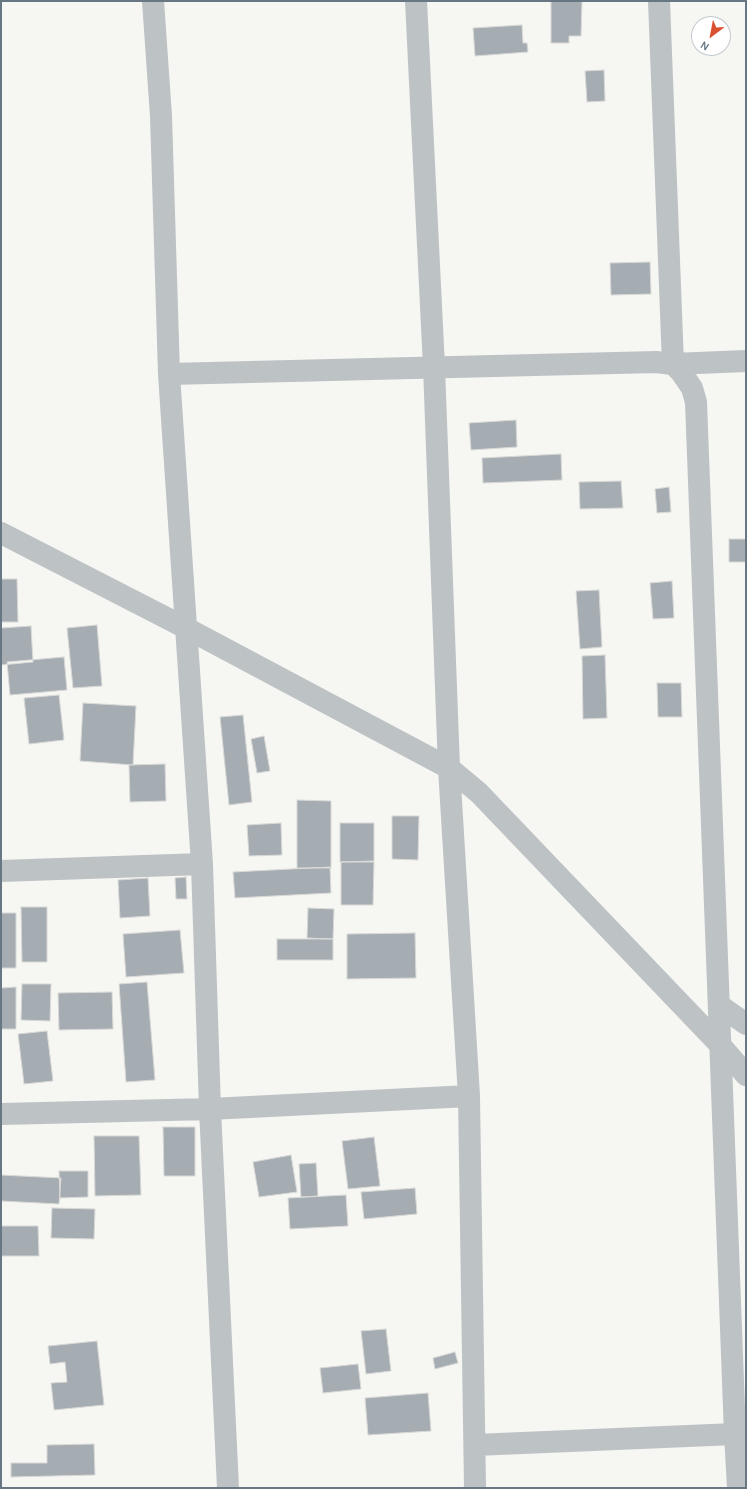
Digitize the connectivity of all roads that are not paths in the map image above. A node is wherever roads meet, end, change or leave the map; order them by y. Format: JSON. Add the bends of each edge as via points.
{"nodes":[{"id":1,"x":153,"y":1,"type":"edge"},
{"id":2,"x":416,"y":1,"type":"edge"},
{"id":3,"x":658,"y":1,"type":"edge"},
{"id":4,"x":746,"y":361,"type":"edge"},
{"id":5,"x":673,"y":364,"type":"junction"},
{"id":6,"x":434,"y":368,"type":"junction"},
{"id":7,"x":169,"y":374,"type":"junction"},
{"id":8,"x":1,"y":533,"type":"edge"},
{"id":9,"x":186,"y":628,"type":"junction"},
{"id":10,"x":449,"y":768,"type":"junction"},
{"id":11,"x":202,"y":864,"type":"junction"},
{"id":12,"x":1,"y":871,"type":"edge"},
{"id":13,"x":720,"y":1005,"type":"junction"},
{"id":14,"x":746,"y":1024,"type":"edge"},
{"id":15,"x":721,"y":1046,"type":"junction"},
{"id":16,"x":746,"y":1075,"type":"edge"},
{"id":17,"x":469,"y":1096,"type":"junction"},
{"id":18,"x":210,"y":1109,"type":"junction"},
{"id":19,"x":1,"y":1114,"type":"edge"},
{"id":20,"x":735,"y":1434,"type":"junction"},
{"id":21,"x":475,"y":1445,"type":"junction"},
{"id":22,"x":228,"y":1488,"type":"edge"},
{"id":23,"x":475,"y":1488,"type":"edge"},
{"id":24,"x":738,"y":1488,"type":"edge"}],
"edges":[{"from":1,"to":7,"type":"street","via":[[162,116]]},
{"from":2,"to":6,"type":"street"},
{"from":3,"to":5,"type":"street"},
{"from":4,"to":5,"type":"street"},
{"from":5,"to":6,"type":"street","via":[[656,362]]},
{"from":5,"to":13,"type":"street","via":[[692,388],[696,402]]},
{"from":6,"to":7,"type":"street"},
{"from":6,"to":10,"type":"street"},
{"from":7,"to":9,"type":"street"},
{"from":8,"to":9,"type":"street"},
{"from":9,"to":10,"type":"street"},
{"from":9,"to":11,"type":"street"},
{"from":10,"to":15,"type":"street","via":[[479,793]]},
{"from":10,"to":17,"type":"street"},
{"from":11,"to":12,"type":"street"},
{"from":11,"to":18,"type":"street"},
{"from":13,"to":14,"type":"street"},
{"from":13,"to":15,"type":"street"},
{"from":15,"to":16,"type":"street"},
{"from":15,"to":20,"type":"street"},
{"from":17,"to":18,"type":"street"},
{"from":17,"to":21,"type":"street"},
{"from":18,"to":19,"type":"street"},
{"from":18,"to":22,"type":"street"},
{"from":20,"to":21,"type":"street"},
{"from":20,"to":24,"type":"street"},
{"from":21,"to":23,"type":"street"}]}
